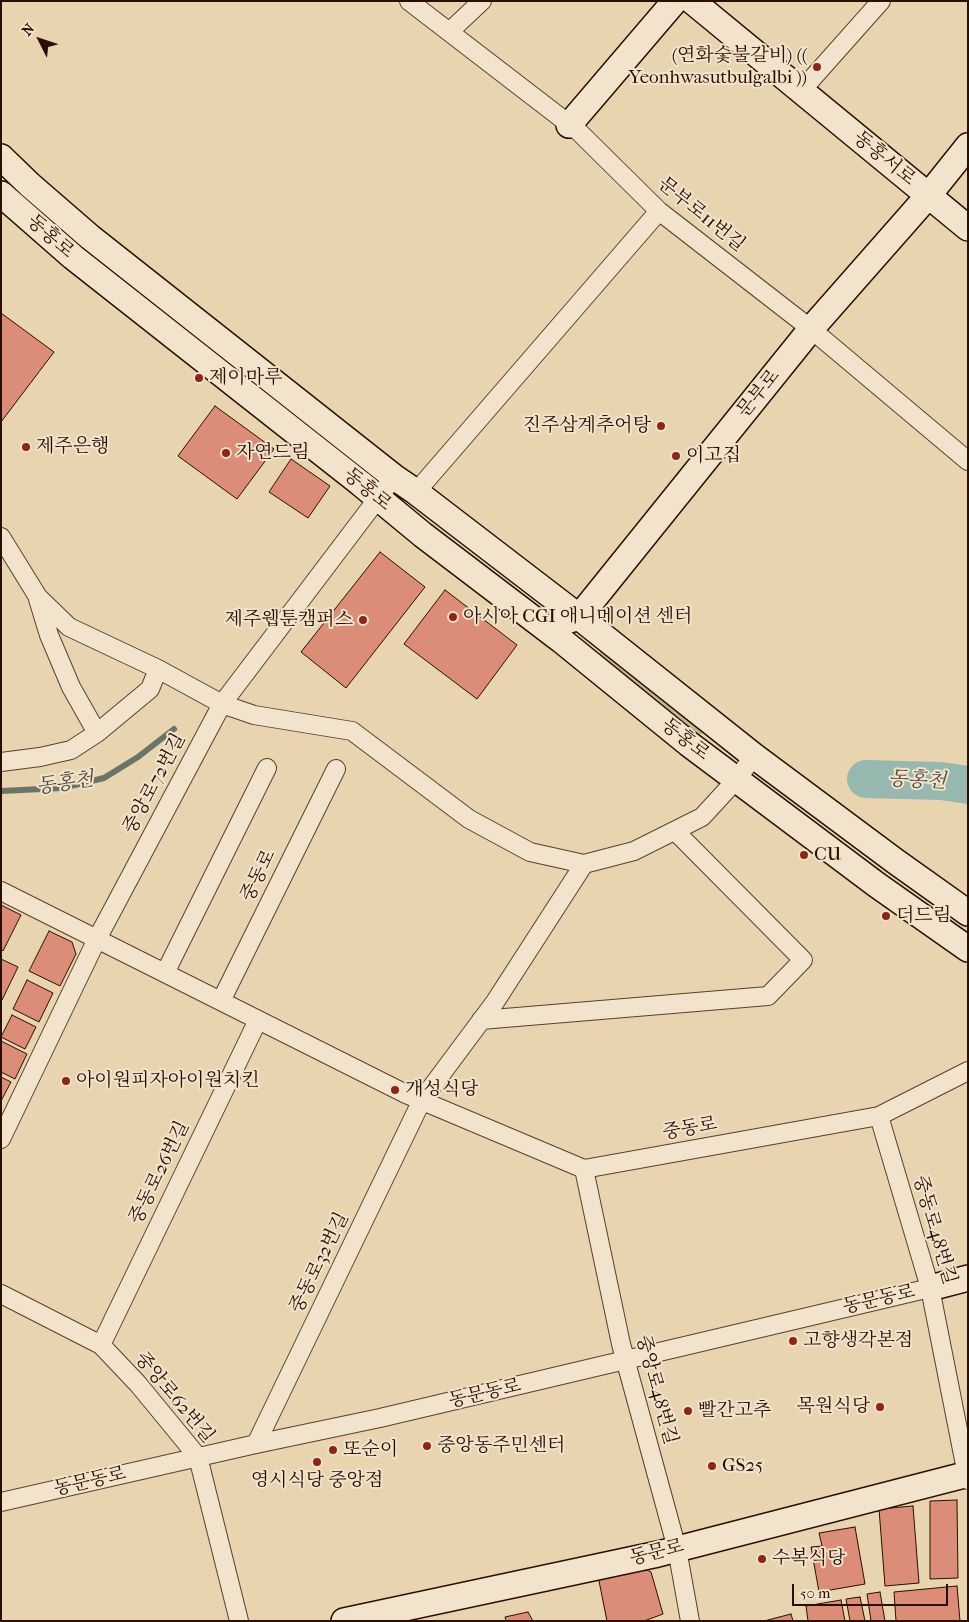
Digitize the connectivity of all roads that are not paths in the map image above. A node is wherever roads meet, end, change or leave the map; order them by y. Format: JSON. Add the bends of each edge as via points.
{"nodes":[{"id":1,"x":409,"y":1,"type":"edge"},
{"id":2,"x":482,"y":1,"type":"edge"},
{"id":3,"x":675,"y":1,"type":"edge"},
{"id":4,"x":692,"y":1,"type":"edge"},
{"id":5,"x":881,"y":1,"type":"edge"},
{"id":6,"x":449,"y":32,"type":"junction"},
{"id":7,"x":801,"y":91,"type":"junction"},
{"id":8,"x":569,"y":125,"type":"junction"},
{"id":9,"x":968,"y":146,"type":"edge"},
{"id":10,"x":1,"y":152,"type":"edge"},
{"id":11,"x":1,"y":157,"type":"edge"},
{"id":12,"x":30,"y":185,"type":"junction"},
{"id":13,"x":928,"y":196,"type":"junction"},
{"id":14,"x":5,"y":198,"type":"edge"},
{"id":15,"x":659,"y":211,"type":"junction"},
{"id":16,"x":968,"y":228,"type":"edge"},
{"id":17,"x":811,"y":329,"type":"junction"},
{"id":18,"x":968,"y":461,"type":"edge"},
{"id":19,"x":394,"y":477,"type":"junction"},
{"id":20,"x":416,"y":492,"type":"junction"},
{"id":21,"x":378,"y":498,"type":"junction"},
{"id":22,"x":1,"y":537,"type":"edge"},
{"id":23,"x":38,"y":597,"type":"junction"},
{"id":24,"x":579,"y":617,"type":"junction"},
{"id":25,"x":545,"y":629,"type":"junction"},
{"id":26,"x":158,"y":669,"type":"junction"},
{"id":27,"x":222,"y":704,"type":"junction"},
{"id":28,"x":97,"y":733,"type":"junction"},
{"id":29,"x":754,"y":756,"type":"junction"},
{"id":30,"x":1,"y":762,"type":"edge"},
{"id":31,"x":266,"y":768,"type":"dead end"},
{"id":32,"x":336,"y":769,"type":"dead end"},
{"id":33,"x":736,"y":780,"type":"junction"},
{"id":34,"x":675,"y":831,"type":"junction"},
{"id":35,"x":584,"y":864,"type":"junction"},
{"id":36,"x":1,"y":891,"type":"edge"},
{"id":37,"x":968,"y":913,"type":"edge"},
{"id":38,"x":97,"y":939,"type":"junction"},
{"id":39,"x":968,"y":949,"type":"edge"},
{"id":40,"x":165,"y":974,"type":"junction"},
{"id":41,"x":221,"y":1001,"type":"junction"},
{"id":42,"x":258,"y":1020,"type":"junction"},
{"id":43,"x":481,"y":1020,"type":"junction"},
{"id":44,"x":968,"y":1071,"type":"edge"},
{"id":45,"x":422,"y":1100,"type":"junction"},
{"id":46,"x":879,"y":1116,"type":"junction"},
{"id":47,"x":1,"y":1139,"type":"edge"},
{"id":48,"x":584,"y":1170,"type":"junction"},
{"id":49,"x":968,"y":1278,"type":"edge"},
{"id":50,"x":930,"y":1288,"type":"junction"},
{"id":51,"x":1,"y":1294,"type":"edge"},
{"id":52,"x":101,"y":1345,"type":"junction"},
{"id":53,"x":626,"y":1361,"type":"junction"},
{"id":54,"x":256,"y":1444,"type":"junction"},
{"id":55,"x":198,"y":1457,"type":"junction"},
{"id":56,"x":968,"y":1474,"type":"edge"},
{"id":57,"x":968,"y":1480,"type":"edge"},
{"id":58,"x":1,"y":1502,"type":"edge"},
{"id":59,"x":676,"y":1549,"type":"junction"},
{"id":60,"x":239,"y":1621,"type":"edge"},
{"id":61,"x":344,"y":1621,"type":"edge"},
{"id":62,"x":690,"y":1621,"type":"edge"}],
"edges":[{"from":1,"to":6,"type":"street","name":"문부로11번길"},
{"from":2,"to":6,"type":"street"},
{"from":3,"to":8,"type":"main road"},
{"from":4,"to":7,"type":"main road","name":"동홍서로"},
{"from":5,"to":7,"type":"street"},
{"from":6,"to":8,"type":"street","name":"문부로11번길"},
{"from":7,"to":13,"type":"main road","name":"동홍서로"},
{"from":8,"to":15,"type":"street","name":"문부로11번길"},
{"from":9,"to":13,"type":"main road","name":"문부로"},
{"from":10,"to":12,"type":"main road"},
{"from":11,"to":12,"type":"main road","name":"동홍로"},
{"from":12,"to":19,"type":"main road","name":"동홍로","via":[[90,237]]},
{"from":13,"to":16,"type":"main road","name":"동홍서로"},
{"from":13,"to":17,"type":"main road","name":"문부로"},
{"from":14,"to":21,"type":"main road","name":"동홍로","via":[[73,257]]},
{"from":15,"to":17,"type":"street","name":"문부로11번길"},
{"from":15,"to":20,"type":"street","name":"동홍로"},
{"from":17,"to":18,"type":"street","name":"문부로11번길"},
{"from":17,"to":24,"type":"main road","name":"문부로"},
{"from":19,"to":20,"type":"main road","name":"동홍로"},
{"from":19,"to":21,"type":"street","name":"중앙로72번길"},
{"from":20,"to":24,"type":"main road","name":"동홍로"},
{"from":21,"to":25,"type":"main road","name":"동홍로"},
{"from":21,"to":27,"type":"street","name":"중앙로72번길"},
{"from":22,"to":23,"type":"street"},
{"from":23,"to":26,"type":"street","via":[[69,627]]},
{"from":23,"to":28,"type":"street","via":[[49,635],[71,687]]},
{"from":24,"to":25,"type":"main road"},
{"from":24,"to":29,"type":"main road","name":"동홍로"},
{"from":25,"to":33,"type":"main road","name":"동홍로"},
{"from":26,"to":27,"type":"street"},
{"from":26,"to":28,"type":"street","via":[[150,689]]},
{"from":27,"to":35,"type":"street","via":[[254,715],[352,730],[469,818],[530,852]]},
{"from":27,"to":38,"type":"street","name":"중앙로72번길"},
{"from":28,"to":30,"type":"street","via":[[70,750]]},
{"from":29,"to":33,"type":"street"},
{"from":29,"to":37,"type":"main road","name":"동홍로"},
{"from":31,"to":40,"type":"street"},
{"from":32,"to":41,"type":"street","name":"중동로"},
{"from":33,"to":34,"type":"street","via":[[702,817]]},
{"from":33,"to":39,"type":"main road","name":"동홍로"},
{"from":34,"to":35,"type":"street","via":[[634,851]]},
{"from":34,"to":43,"type":"street","via":[[803,960],[768,996]]},
{"from":35,"to":43,"type":"street"},
{"from":36,"to":38,"type":"street"},
{"from":38,"to":40,"type":"street"},
{"from":38,"to":47,"type":"street","name":"중앙로72번길"},
{"from":40,"to":41,"type":"street"},
{"from":41,"to":42,"type":"street"},
{"from":42,"to":45,"type":"street"},
{"from":42,"to":52,"type":"street","name":"중동로26번길"},
{"from":43,"to":45,"type":"street"},
{"from":44,"to":46,"type":"street","name":"중동로"},
{"from":45,"to":48,"type":"street"},
{"from":45,"to":54,"type":"street","name":"중동로32번길"},
{"from":46,"to":48,"type":"street","name":"중동로"},
{"from":46,"to":50,"type":"street","name":"중동로48번길"},
{"from":48,"to":53,"type":"street","name":"중앙로48번길"},
{"from":49,"to":50,"type":"main road","name":"동문동로"},
{"from":50,"to":53,"type":"street","name":"동문동로"},
{"from":50,"to":56,"type":"street","name":"중동로48번길"},
{"from":51,"to":52,"type":"street","name":"중앙로62번길"},
{"from":52,"to":55,"type":"street","name":"중앙로62번길"},
{"from":53,"to":54,"type":"street","name":"동문동로"},
{"from":53,"to":59,"type":"street","name":"중앙로48번길"},
{"from":54,"to":55,"type":"street","name":"동문동로"},
{"from":55,"to":58,"type":"street","name":"동문동로"},
{"from":55,"to":60,"type":"street","name":"중앙로62번길"},
{"from":56,"to":57,"type":"street","name":"중동로48번길"},
{"from":56,"to":59,"type":"main road","name":"동문로"},
{"from":59,"to":61,"type":"main road","name":"동문로"},
{"from":59,"to":62,"type":"street","name":"중앙로48번길"}]}
